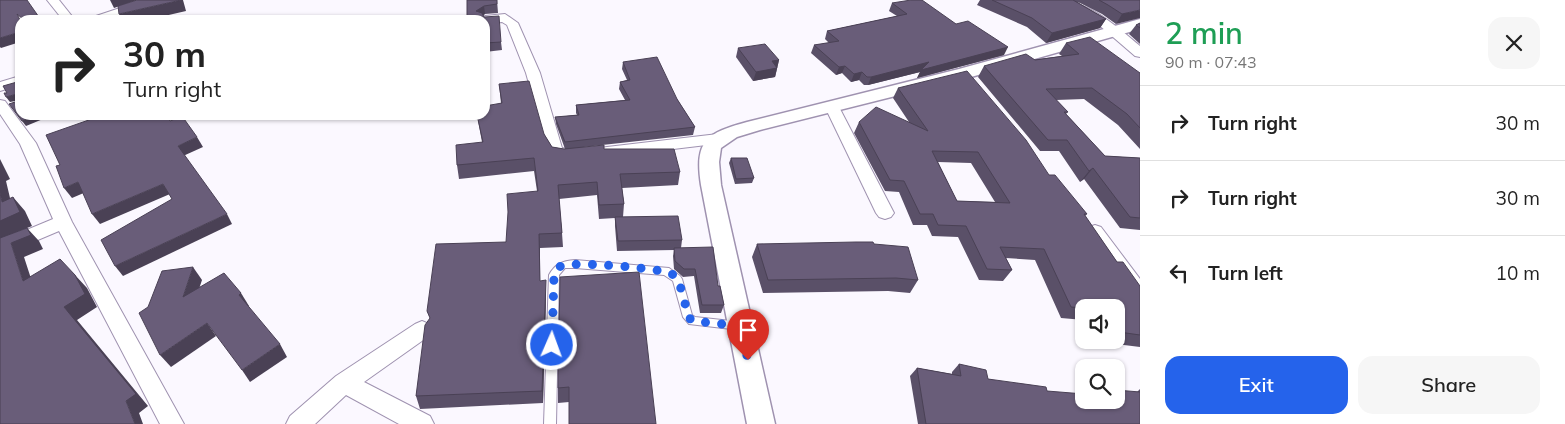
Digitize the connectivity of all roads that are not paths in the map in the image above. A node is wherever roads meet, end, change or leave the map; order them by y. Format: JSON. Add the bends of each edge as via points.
{"nodes":[{"id":1,"x":53,"y":0,"type":"edge"},
{"id":2,"x":1061,"y":0,"type":"edge"},
{"id":3,"x":138,"y":6,"type":"edge"},
{"id":4,"x":65,"y":15,"type":"edge"},
{"id":5,"x":112,"y":15,"type":"edge"},
{"id":6,"x":490,"y":20,"type":"edge"},
{"id":7,"x":1140,"y":24,"type":"edge"},
{"id":8,"x":1114,"y":31,"type":"junction"},
{"id":9,"x":1140,"y":53,"type":"edge"},
{"id":10,"x":965,"y":73,"type":"junction"},
{"id":11,"x":15,"y":82,"type":"edge"},
{"id":12,"x":0,"y":87,"type":"edge"},
{"id":13,"x":978,"y":88,"type":"edge"},
{"id":14,"x":5,"y":106,"type":"edge"},
{"id":15,"x":832,"y":107,"type":"junction"},
{"id":16,"x":718,"y":139,"type":"junction"},
{"id":17,"x":885,"y":212,"type":"dead end"},
{"id":18,"x":1086,"y":220,"type":"edge"},
{"id":19,"x":63,"y":222,"type":"junction"},
{"id":20,"x":0,"y":249,"type":"edge"},
{"id":21,"x":1140,"y":294,"type":"edge"},
{"id":22,"x":740,"y":326,"type":"junction"},
{"id":23,"x":414,"y":336,"type":"dead end"},
{"id":24,"x":344,"y":383,"type":"junction"},
{"id":25,"x":172,"y":424,"type":"edge"},
{"id":26,"x":298,"y":424,"type":"edge"},
{"id":27,"x":422,"y":424,"type":"edge"},
{"id":28,"x":550,"y":424,"type":"edge"},
{"id":29,"x":762,"y":424,"type":"edge"}],
"edges":[{"from":1,"to":4,"type":"street"},
{"from":2,"to":8,"type":"street"},
{"from":3,"to":5,"type":"street"},
{"from":6,"to":16,"type":"street","via":[[505,18],[512,23],[533,73],[554,147],[559,154],[592,154]]},
{"from":7,"to":8,"type":"street"},
{"from":8,"to":9,"type":"street"},
{"from":8,"to":10,"type":"street"},
{"from":10,"to":13,"type":"street"},
{"from":10,"to":15,"type":"street"},
{"from":11,"to":12,"type":"street"},
{"from":14,"to":19,"type":"street","via":[[28,144]]},
{"from":15,"to":16,"type":"street","via":[[754,126]]},
{"from":15,"to":17,"type":"street"},
{"from":16,"to":22,"type":"street","via":[[709,156],[709,172]]},
{"from":18,"to":21,"type":"street"},
{"from":19,"to":20,"type":"street"},
{"from":19,"to":25,"type":"street"},
{"from":22,"to":28,"type":"lane","via":[[693,321],[688,317],[676,279],[666,272],[575,264],[561,266],[554,275]]},
{"from":22,"to":29,"type":"street"},
{"from":23,"to":24,"type":"street"},
{"from":24,"to":26,"type":"street"},
{"from":24,"to":27,"type":"street"}]}
